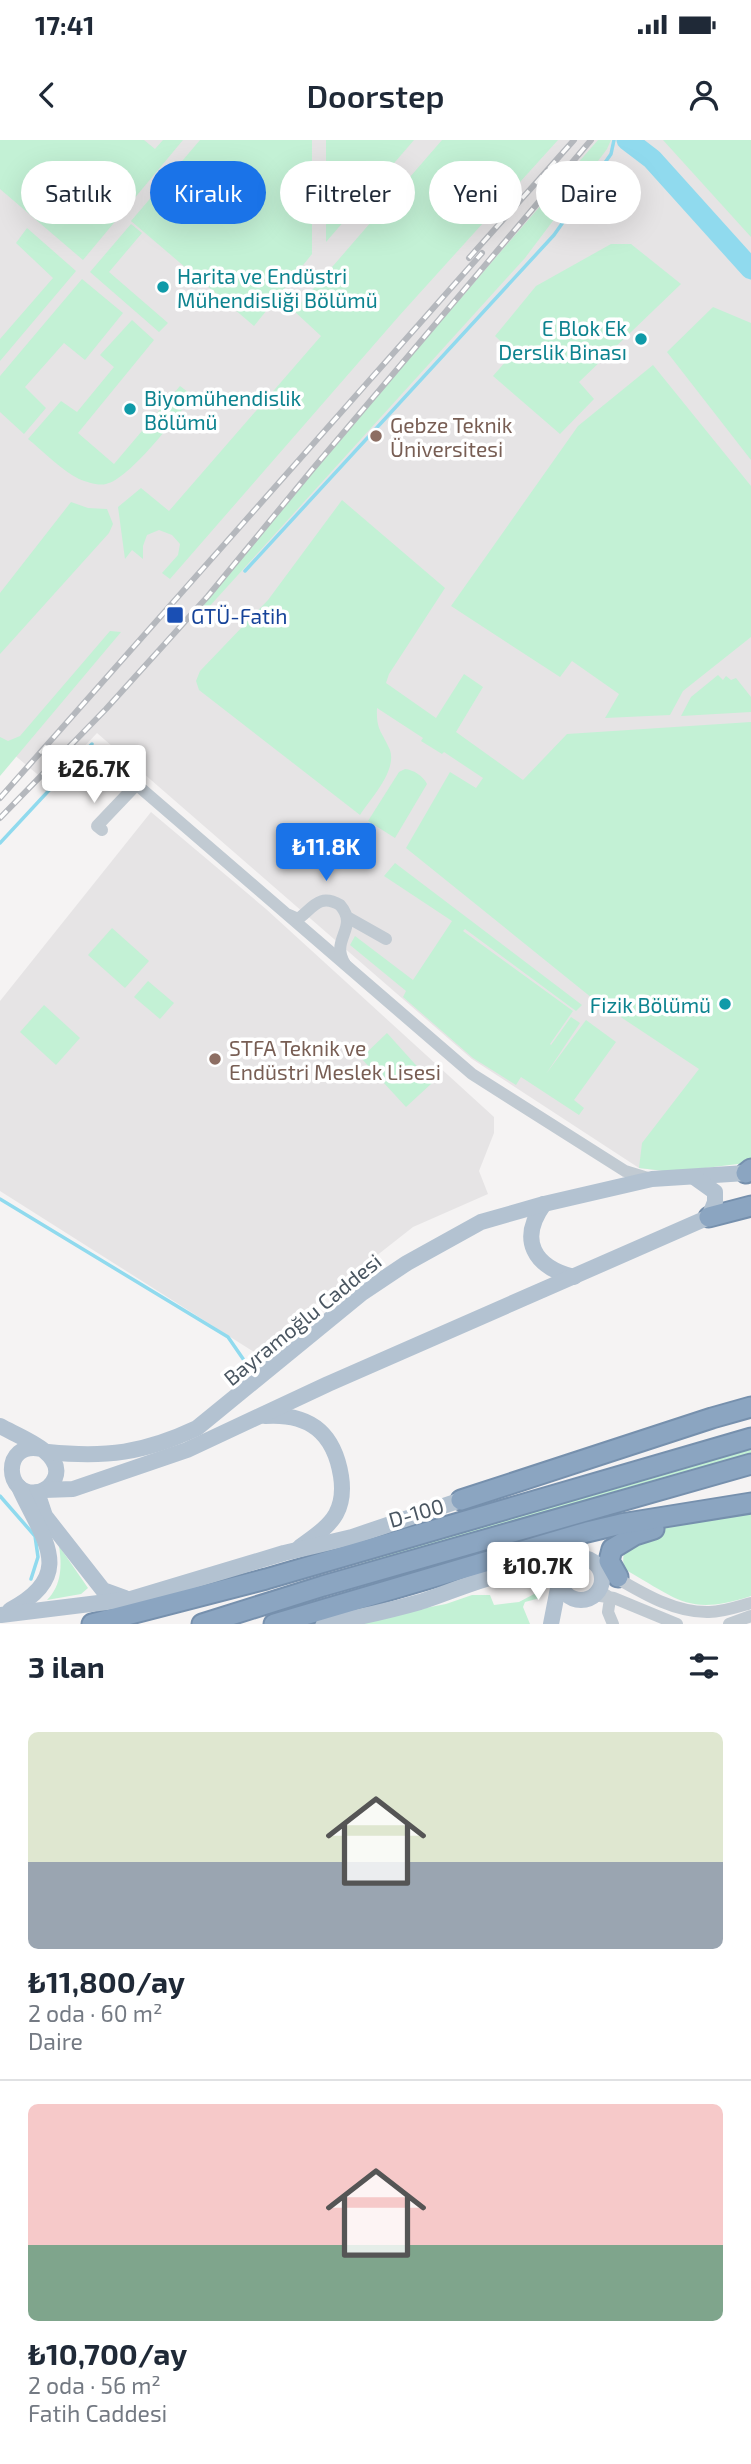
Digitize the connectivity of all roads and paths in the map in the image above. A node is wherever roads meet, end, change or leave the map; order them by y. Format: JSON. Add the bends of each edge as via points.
{"nodes":[{"id":1,"x":115,"y":766,"type":"dead end"},
{"id":2,"x":137,"y":784,"type":"junction"},
{"id":3,"x":102,"y":831,"type":"dead end"},
{"id":4,"x":288,"y":915,"type":"junction"},
{"id":5,"x":347,"y":917,"type":"junction"},
{"id":6,"x":386,"y":939,"type":"dead end"},
{"id":7,"x":353,"y":973,"type":"junction"},
{"id":8,"x":601,"y":1156,"type":"junction"},
{"id":9,"x":749,"y":1171,"type":"edge"},
{"id":10,"x":694,"y":1177,"type":"junction"},
{"id":11,"x":652,"y":1179,"type":"junction"},
{"id":12,"x":606,"y":1190,"type":"junction"},
{"id":13,"x":544,"y":1204,"type":"junction"},
{"id":14,"x":751,"y":1206,"type":"edge"},
{"id":15,"x":709,"y":1217,"type":"junction"},
{"id":16,"x":574,"y":1277,"type":"junction"},
{"id":17,"x":751,"y":1407,"type":"edge"},
{"id":18,"x":253,"y":1418,"type":"junction"},
{"id":19,"x":0,"y":1426,"type":"edge"},
{"id":20,"x":751,"y":1430,"type":"edge"},
{"id":21,"x":751,"y":1438,"type":"edge"},
{"id":22,"x":45,"y":1450,"type":"junction"},
{"id":23,"x":710,"y":1450,"type":"junction"},
{"id":24,"x":751,"y":1465,"type":"edge"},
{"id":25,"x":10,"y":1473,"type":"edge"},
{"id":26,"x":41,"y":1491,"type":"junction"},
{"id":27,"x":461,"y":1500,"type":"joint"},
{"id":28,"x":751,"y":1503,"type":"edge"},
{"id":29,"x":725,"y":1507,"type":"junction"},
{"id":30,"x":616,"y":1545,"type":"junction"},
{"id":31,"x":297,"y":1550,"type":"junction"},
{"id":32,"x":599,"y":1568,"type":"junction"},
{"id":33,"x":618,"y":1577,"type":"junction"},
{"id":34,"x":559,"y":1583,"type":"junction"},
{"id":35,"x":594,"y":1597,"type":"junction"},
{"id":36,"x":131,"y":1599,"type":"junction"},
{"id":37,"x":625,"y":1602,"type":"junction"},
{"id":38,"x":751,"y":1603,"type":"edge"},
{"id":39,"x":0,"y":1616,"type":"edge"},
{"id":40,"x":751,"y":1616,"type":"edge"},
{"id":41,"x":612,"y":1622,"type":"edge"},
{"id":42,"x":92,"y":1624,"type":"edge"},
{"id":43,"x":202,"y":1624,"type":"edge"},
{"id":44,"x":274,"y":1624,"type":"edge"},
{"id":45,"x":324,"y":1624,"type":"edge"},
{"id":46,"x":551,"y":1624,"type":"edge"},
{"id":47,"x":677,"y":1624,"type":"edge"},
{"id":48,"x":729,"y":1624,"type":"edge"}],
"edges":[{"from":1,"to":2,"type":"street"},
{"from":2,"to":3,"type":"street","via":[[97,825]]},
{"from":2,"to":4,"type":"street"},
{"from":4,"to":5,"type":"street","via":[[298,919],[312,904],[326,900],[340,905]]},
{"from":4,"to":7,"type":"street"},
{"from":5,"to":6,"type":"street"},
{"from":5,"to":7,"type":"street","via":[[338,950]]},
{"from":7,"to":8,"type":"street","via":[[472,1074]]},
{"from":8,"to":11,"type":"street","via":[[625,1171]]},
{"from":8,"to":12,"type":"street","via":[[612,1174]]},
{"from":9,"to":10,"type":"main road","name":"Bayramoğlu Caddesi"},
{"from":10,"to":11,"type":"main road","name":"Bayramoğlu Caddesi"},
{"from":10,"to":15,"type":"main road","via":[[715,1192]]},
{"from":11,"to":12,"type":"main road","name":"Bayramoğlu Caddesi"},
{"from":12,"to":13,"type":"main road","name":"Bayramoğlu Caddesi"},
{"from":13,"to":16,"type":"main road","via":[[531,1231],[533,1247],[547,1266]]},
{"from":13,"to":22,"type":"main road","name":"Bayramoğlu Caddesi","via":[[481,1222],[407,1263],[362,1293],[197,1428],[126,1453],[82,1455]]},
{"from":14,"to":15,"type":"highway"},
{"from":15,"to":16,"type":"main road"},
{"from":16,"to":18,"type":"main road"},
{"from":17,"to":27,"type":"highway"},
{"from":18,"to":26,"type":"main road","via":[[150,1463],[73,1489]]},
{"from":18,"to":31,"type":"main road","via":[[287,1415],[304,1421],[324,1435],[336,1453],[342,1486],[337,1512]]},
{"from":19,"to":22,"type":"main road"},
{"from":20,"to":23,"type":"highway"},
{"from":21,"to":23,"type":"highway","name":"D-100","number":"D-100"},
{"from":22,"to":25,"type":"main road","via":[[29,1448],[18,1454]]},
{"from":22,"to":26,"type":"main road","via":[[53,1458],[56,1472]]},
{"from":23,"to":42,"type":"highway","name":"D-100","number":"D-100","via":[[266,1579]]},
{"from":24,"to":43,"type":"highway"},
{"from":25,"to":26,"type":"main road","via":[[24,1490]]},
{"from":25,"to":39,"type":"main road","via":[[48,1543],[49,1564],[38,1590]]},
{"from":26,"to":36,"type":"main road","via":[[46,1517],[103,1590]]},
{"from":27,"to":31,"type":"main road","via":[[352,1537]]},
{"from":28,"to":29,"type":"highway"},
{"from":29,"to":30,"type":"highway"},
{"from":29,"to":44,"type":"highway","via":[[587,1532]]},
{"from":30,"to":32,"type":"highway","via":[[604,1554]]},
{"from":30,"to":33,"type":"highway","via":[[609,1555]]},
{"from":31,"to":36,"type":"main road"},
{"from":32,"to":33,"type":"street"},
{"from":32,"to":34,"type":"main road","via":[[588,1560],[575,1559],[564,1568]]},
{"from":32,"to":35,"type":"main road","via":[[601,1585]]},
{"from":33,"to":38,"type":"street","via":[[660,1601],[694,1611],[720,1611]]},
{"from":34,"to":35,"type":"main road","via":[[568,1596]]},
{"from":34,"to":45,"type":"main road","via":[[527,1570],[395,1609]]},
{"from":34,"to":46,"type":"main road"},
{"from":35,"to":37,"type":"street"},
{"from":35,"to":41,"type":"street","via":[[610,1599]]},
{"from":35,"to":46,"type":"main road","via":[[563,1609]]},
{"from":36,"to":39,"type":"main road"},
{"from":37,"to":41,"type":"street","via":[[613,1605]]},
{"from":37,"to":47,"type":"street"},
{"from":40,"to":48,"type":"street"}]}
